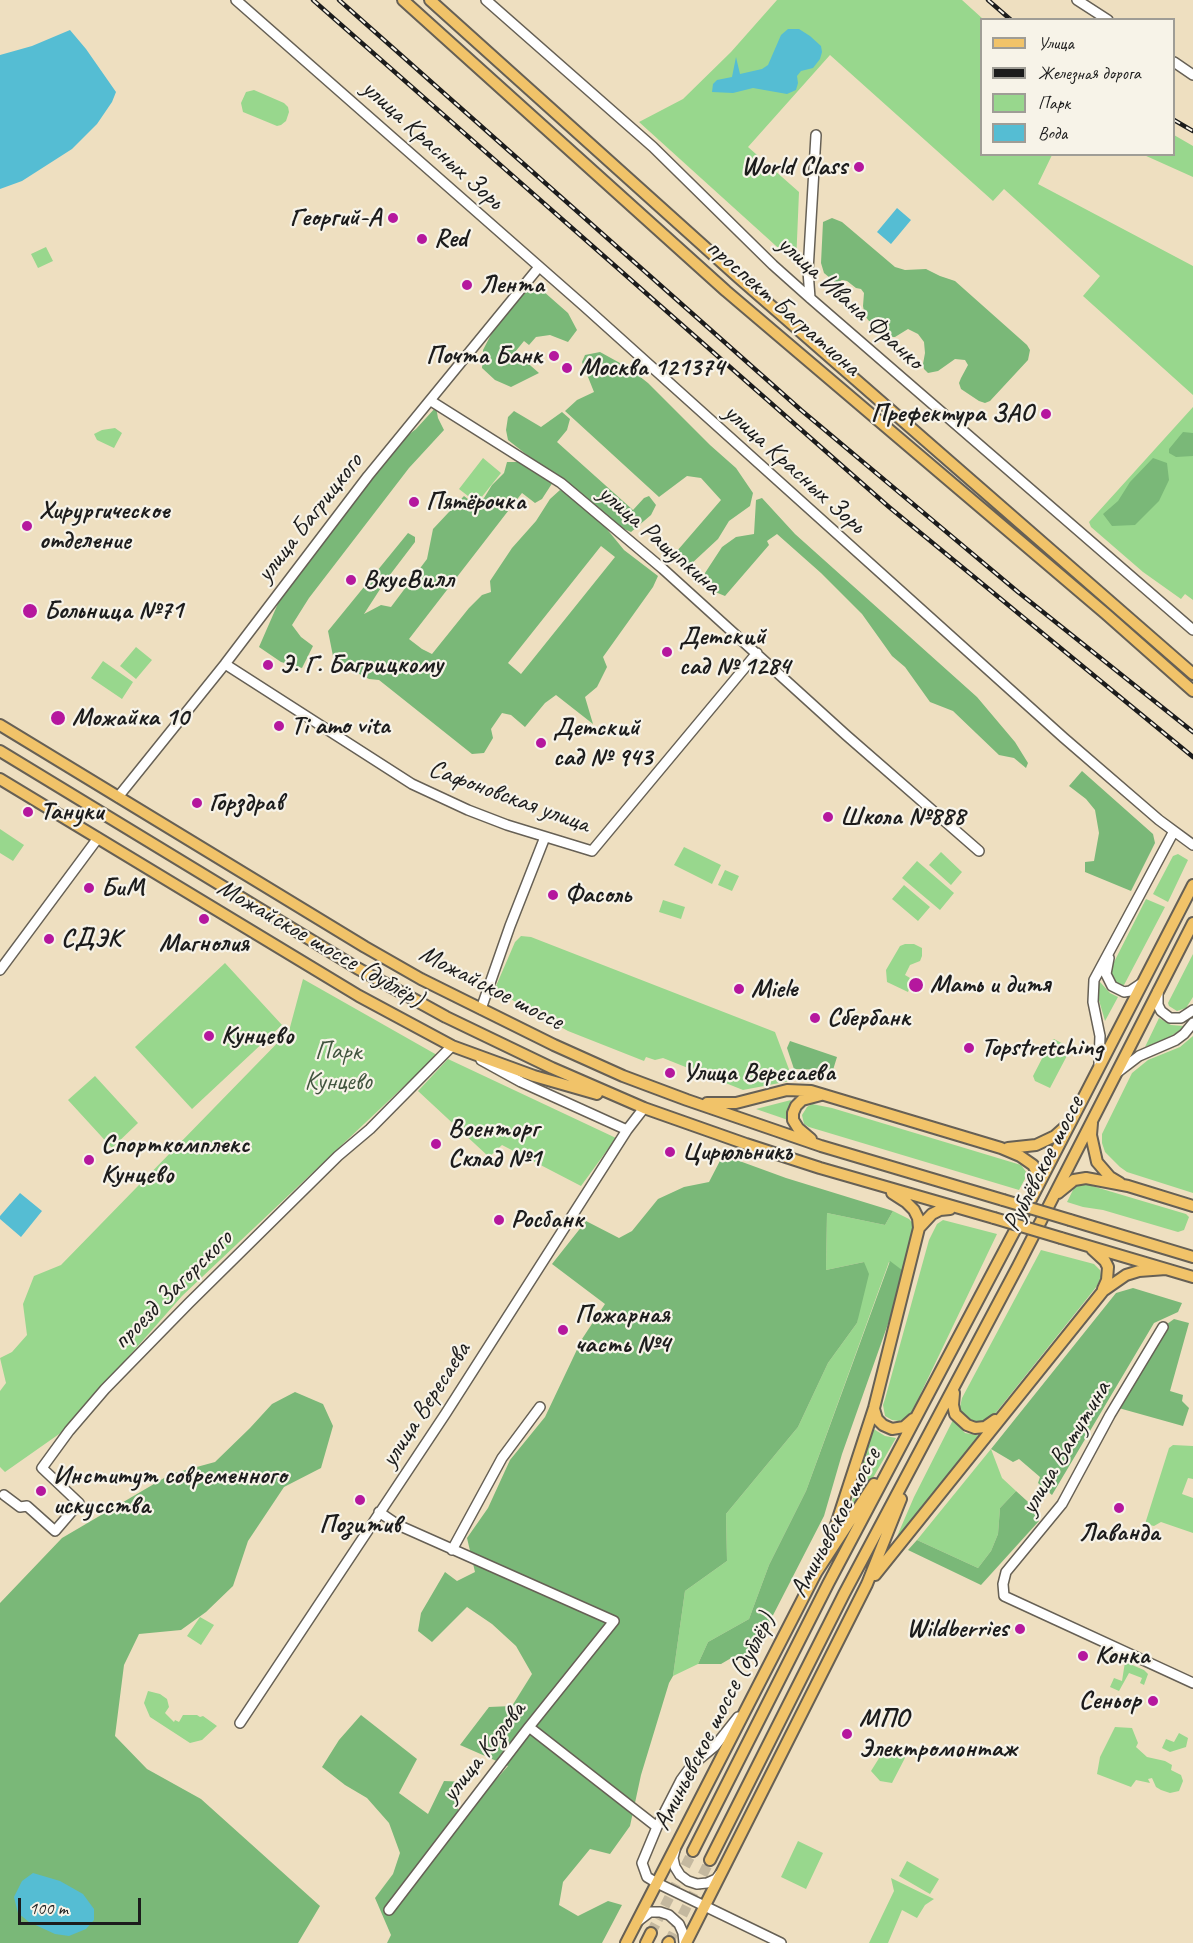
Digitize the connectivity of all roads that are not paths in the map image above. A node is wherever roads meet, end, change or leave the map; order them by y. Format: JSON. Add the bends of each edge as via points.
{"nodes":[{"id":1,"x":236,"y":0,"type":"edge"},
{"id":2,"x":403,"y":0,"type":"edge"},
{"id":3,"x":430,"y":0,"type":"edge"},
{"id":4,"x":486,"y":0,"type":"edge"},
{"id":5,"x":1077,"y":0,"type":"edge"},
{"id":6,"x":1105,"y":18,"type":"edge"},
{"id":7,"x":1175,"y":63,"type":"edge"},
{"id":8,"x":1193,"y":75,"type":"edge"},
{"id":9,"x":816,"y":135,"type":"dead end"},
{"id":10,"x":539,"y":267,"type":"junction"},
{"id":11,"x":810,"y":298,"type":"junction"},
{"id":12,"x":431,"y":401,"type":"junction"},
{"id":13,"x":1193,"y":630,"type":"edge"},
{"id":14,"x":756,"y":652,"type":"junction"},
{"id":15,"x":225,"y":664,"type":"junction"},
{"id":16,"x":1193,"y":674,"type":"edge"},
{"id":17,"x":1193,"y":691,"type":"edge"},
{"id":18,"x":0,"y":725,"type":"edge"},
{"id":19,"x":0,"y":751,"type":"edge"},
{"id":20,"x":0,"y":779,"type":"edge"},
{"id":21,"x":118,"y":797,"type":"junction"},
{"id":22,"x":1174,"y":831,"type":"junction"},
{"id":23,"x":545,"y":837,"type":"junction"},
{"id":24,"x":98,"y":838,"type":"junction"},
{"id":25,"x":1190,"y":843,"type":"edge"},
{"id":26,"x":979,"y":850,"type":"dead end"},
{"id":27,"x":1193,"y":885,"type":"edge"},
{"id":28,"x":1193,"y":923,"type":"edge"},
{"id":29,"x":1110,"y":952,"type":"junction"},
{"id":30,"x":0,"y":970,"type":"edge"},
{"id":31,"x":1143,"y":982,"type":"junction"},
{"id":32,"x":1159,"y":989,"type":"junction"},
{"id":33,"x":481,"y":1009,"type":"junction"},
{"id":34,"x":1193,"y":1010,"type":"edge"},
{"id":35,"x":1193,"y":1023,"type":"edge"},
{"id":36,"x":452,"y":1046,"type":"junction"},
{"id":37,"x":469,"y":1054,"type":"junction"},
{"id":38,"x":1098,"y":1069,"type":"junction"},
{"id":39,"x":1114,"y":1076,"type":"junction"},
{"id":40,"x":825,"y":1094,"type":"junction"},
{"id":41,"x":687,"y":1100,"type":"junction"},
{"id":42,"x":627,"y":1101,"type":"junction"},
{"id":43,"x":644,"y":1108,"type":"junction"},
{"id":44,"x":1073,"y":1118,"type":"junction"},
{"id":45,"x":1092,"y":1118,"type":"junction"},
{"id":46,"x":627,"y":1130,"type":"junction"},
{"id":47,"x":821,"y":1146,"type":"junction"},
{"id":48,"x":1001,"y":1148,"type":"junction"},
{"id":49,"x":880,"y":1186,"type":"junction"},
{"id":50,"x":1128,"y":1186,"type":"junction"},
{"id":51,"x":1035,"y":1192,"type":"junction"},
{"id":52,"x":1052,"y":1199,"type":"junction"},
{"id":53,"x":1193,"y":1206,"type":"edge"},
{"id":54,"x":962,"y":1210,"type":"junction"},
{"id":55,"x":1022,"y":1217,"type":"joint"},
{"id":56,"x":920,"y":1228,"type":"junction"},
{"id":57,"x":1087,"y":1245,"type":"junction"},
{"id":58,"x":1193,"y":1256,"type":"edge"},
{"id":59,"x":1018,"y":1266,"type":"joint"},
{"id":60,"x":1166,"y":1269,"type":"junction"},
{"id":61,"x":1193,"y":1277,"type":"edge"},
{"id":62,"x":1103,"y":1291,"type":"junction"},
{"id":63,"x":1163,"y":1327,"type":"dead end"},
{"id":64,"x":955,"y":1386,"type":"junction"},
{"id":65,"x":540,"y":1407,"type":"dead end"},
{"id":66,"x":874,"y":1408,"type":"junction"},
{"id":67,"x":920,"y":1412,"type":"junction"},
{"id":68,"x":1005,"y":1412,"type":"junction"},
{"id":69,"x":908,"y":1434,"type":"junction"},
{"id":70,"x":923,"y":1446,"type":"junction"},
{"id":71,"x":4,"y":1494,"type":"dead end"},
{"id":72,"x":379,"y":1512,"type":"junction"},
{"id":73,"x":452,"y":1550,"type":"junction"},
{"id":74,"x":816,"y":1573,"type":"junction"},
{"id":75,"x":867,"y":1584,"type":"junction"},
{"id":76,"x":1193,"y":1683,"type":"edge"},
{"id":77,"x":749,"y":1703,"type":"junction"},
{"id":78,"x":240,"y":1723,"type":"dead end"},
{"id":79,"x":529,"y":1727,"type":"junction"},
{"id":80,"x":657,"y":1827,"type":"junction"},
{"id":81,"x":676,"y":1847,"type":"junction"},
{"id":82,"x":693,"y":1851,"type":"tunnel mouth"},
{"id":83,"x":710,"y":1860,"type":"tunnel mouth"},
{"id":84,"x":722,"y":1871,"type":"junction"},
{"id":85,"x":657,"y":1883,"type":"junction"},
{"id":86,"x":704,"y":1907,"type":"junction"},
{"id":87,"x":389,"y":1910,"type":"dead end"},
{"id":88,"x":637,"y":1922,"type":"junction"},
{"id":89,"x":626,"y":1943,"type":"edge"},
{"id":90,"x":685,"y":1943,"type":"edge"},
{"id":91,"x":781,"y":1943,"type":"edge"}],
"edges":[{"from":1,"to":10,"type":"street","name":"улица Красных Зорь"},
{"from":2,"to":17,"type":"main road","name":"проспект Багратиона","via":[[726,291]]},
{"from":3,"to":16,"type":"main road","name":"проспект Багратиона"},
{"from":4,"to":11,"type":"street","name":"улица Ивана Франко","via":[[653,147]]},
{"from":5,"to":6,"type":"street"},
{"from":7,"to":8,"type":"street"},
{"from":9,"to":11,"type":"street"},
{"from":10,"to":12,"type":"street","name":"улица Багрицкого"},
{"from":10,"to":22,"type":"street","name":"улица Красных Зорь","via":[[1055,730]]},
{"from":11,"to":13,"type":"street","name":"улица Ивана Франко"},
{"from":12,"to":14,"type":"street","name":"улица Ращупкина","via":[[561,483]]},
{"from":12,"to":15,"type":"street","name":"улица Багрицкого","via":[[368,476]]},
{"from":14,"to":23,"type":"street","name":"Сафоновская улица","via":[[592,850]]},
{"from":14,"to":26,"type":"street","name":"улица Ращупкина"},
{"from":15,"to":21,"type":"street","name":"улица Багрицкого"},
{"from":15,"to":23,"type":"street","name":"Сафоновская улица","via":[[412,784]]},
{"from":18,"to":21,"type":"main road","name":"Можайское шоссе"},
{"from":19,"to":42,"type":"main road","name":"Можайское шоссе","via":[[366,973],[481,1034]]},
{"from":20,"to":24,"type":"main road","name":"Можайское шоссе (дублёр)"},
{"from":21,"to":33,"type":"main road","name":"Можайское шоссе","via":[[365,947]]},
{"from":22,"to":25,"type":"street","name":"улица Красных Зорь"},
{"from":22,"to":29,"type":"street"},
{"from":23,"to":33,"type":"street"},
{"from":24,"to":30,"type":"street"},
{"from":24,"to":36,"type":"main road","name":"Можайское шоссе (дублёр)","via":[[359,996]]},
{"from":27,"to":31,"type":"main road","name":"Рублёвское шоссе"},
{"from":28,"to":32,"type":"main road","name":"Рублёвское шоссе"},
{"from":29,"to":31,"type":"street","via":[[1106,974],[1112,986],[1124,992]]},
{"from":29,"to":38,"type":"street","via":[[1099,969],[1092,992],[1101,1047]]},
{"from":31,"to":38,"type":"main road","name":"Рублёвское шоссе"},
{"from":32,"to":34,"type":"street","via":[[1158,1005],[1166,1016],[1181,1018]]},
{"from":32,"to":39,"type":"main road","name":"Рублёвское шоссе"},
{"from":33,"to":41,"type":"main road","name":"Можайское шоссе","via":[[623,1076]]},
{"from":35,"to":39,"type":"street","via":[[1176,1040],[1139,1056]]},
{"from":36,"to":37,"type":"main road","name":"Можайское шоссе (дублёр)"},
{"from":36,"to":71,"type":"street","name":"проезд Загорского","via":[[189,1303],[69,1431],[42,1468],[79,1503],[55,1531],[27,1506],[20,1507]]},
{"from":37,"to":42,"type":"main road"},
{"from":37,"to":46,"type":"street","name":"Можайское шоссе (дублёр)"},
{"from":38,"to":44,"type":"main road","name":"Рублёвское шоссе"},
{"from":39,"to":45,"type":"main road","name":"Рублёвское шоссе"},
{"from":40,"to":41,"type":"main road","via":[[797,1089],[736,1103]]},
{"from":40,"to":47,"type":"main road","via":[[802,1100],[793,1113],[798,1128]]},
{"from":40,"to":48,"type":"main road"},
{"from":41,"to":47,"type":"main road","name":"Можайское шоссе"},
{"from":42,"to":43,"type":"main road","name":"Можайское шоссе"},
{"from":43,"to":46,"type":"street","name":"улица Вересаева"},
{"from":43,"to":49,"type":"main road","name":"Можайское шоссе"},
{"from":44,"to":48,"type":"main road","via":[[1045,1142],[1027,1148]]},
{"from":44,"to":51,"type":"main road","name":"Рублёвское шоссе"},
{"from":45,"to":50,"type":"main road","via":[[1097,1162],[1110,1176]]},
{"from":45,"to":52,"type":"main road","name":"Рублёвское шоссе"},
{"from":46,"to":72,"type":"street","name":"улица Вересаева"},
{"from":47,"to":58,"type":"main road","name":"Можайское шоссе","bridge":true},
{"from":48,"to":51,"type":"main road","via":[[1033,1165],[1037,1172]]},
{"from":49,"to":54,"type":"main road","name":"Можайское шоссе"},
{"from":49,"to":56,"type":"main road","via":[[911,1206]]},
{"from":50,"to":52,"type":"main road","via":[[1077,1179]]},
{"from":50,"to":53,"type":"main road"},
{"from":51,"to":55,"type":"main road","name":"Рублёвское шоссе"},
{"from":52,"to":59,"type":"main road","name":"Рублёвское шоссе"},
{"from":54,"to":56,"type":"main road","via":[[935,1212]]},
{"from":54,"to":57,"type":"main road","name":"Можайское шоссе","bridge":true},
{"from":55,"to":67,"type":"main road","name":"Аминьевское шоссе"},
{"from":56,"to":66,"type":"main road"},
{"from":57,"to":60,"type":"main road","name":"Можайское шоссе"},
{"from":57,"to":62,"type":"main road","via":[[1107,1267]]},
{"from":59,"to":64,"type":"main road","name":"Аминьевское шоссе"},
{"from":60,"to":61,"type":"main road","name":"Можайское шоссе"},
{"from":60,"to":62,"type":"main road","via":[[1126,1275]]},
{"from":62,"to":68,"type":"main road"},
{"from":63,"to":76,"type":"street","name":"улица Ватутина","via":[[1062,1504],[1006,1572],[1003,1584],[1005,1596]]},
{"from":64,"to":68,"type":"main road","via":[[955,1414],[967,1425],[985,1427]]},
{"from":64,"to":70,"type":"main road","name":"Аминьевское шоссе"},
{"from":65,"to":73,"type":"street","via":[[502,1458]]},
{"from":66,"to":67,"type":"main road","via":[[877,1419],[892,1429],[904,1427]]},
{"from":66,"to":74,"type":"main road","via":[[843,1506]]},
{"from":67,"to":69,"type":"main road","name":"Аминьевское шоссе"},
{"from":68,"to":75,"type":"main road"},
{"from":69,"to":74,"type":"main road","name":"Аминьевское шоссе (дублёр)"},
{"from":69,"to":82,"type":"main road","name":"Аминьевское шоссе"},
{"from":70,"to":75,"type":"main road"},
{"from":70,"to":83,"type":"main road","name":"Аминьевское шоссе"},
{"from":72,"to":73,"type":"street"},
{"from":72,"to":78,"type":"street","name":"улица Вересаева"},
{"from":73,"to":79,"type":"street","name":"улица Козлова","via":[[614,1621]]},
{"from":74,"to":77,"type":"main road","name":"Аминьевское шоссе (дублёр)"},
{"from":75,"to":84,"type":"main road"},
{"from":77,"to":80,"type":"street","via":[[715,1746],[692,1765]]},
{"from":77,"to":81,"type":"main road","name":"Аминьевское шоссе (дублёр)"},
{"from":79,"to":80,"type":"street"},
{"from":79,"to":87,"type":"street","name":"улица Козлова"},
{"from":80,"to":85,"type":"street","via":[[642,1863],[647,1877]]},
{"from":81,"to":84,"type":"street","via":[[675,1867],[688,1881],[707,1883]]},
{"from":81,"to":85,"type":"main road","name":"Аминьевское шоссе (дублёр)"},
{"from":84,"to":86,"type":"main road"},
{"from":85,"to":86,"type":"street"},
{"from":85,"to":88,"type":"main road","name":"Аминьевское шоссе (дублёр)"},
{"from":86,"to":90,"type":"main road"},
{"from":86,"to":91,"type":"street"},
{"from":88,"to":89,"type":"main road","name":"Аминьевское шоссе (дублёр)"},
{"from":88,"to":90,"type":"street","via":[[650,1912],[669,1915],[679,1924]]}]}
